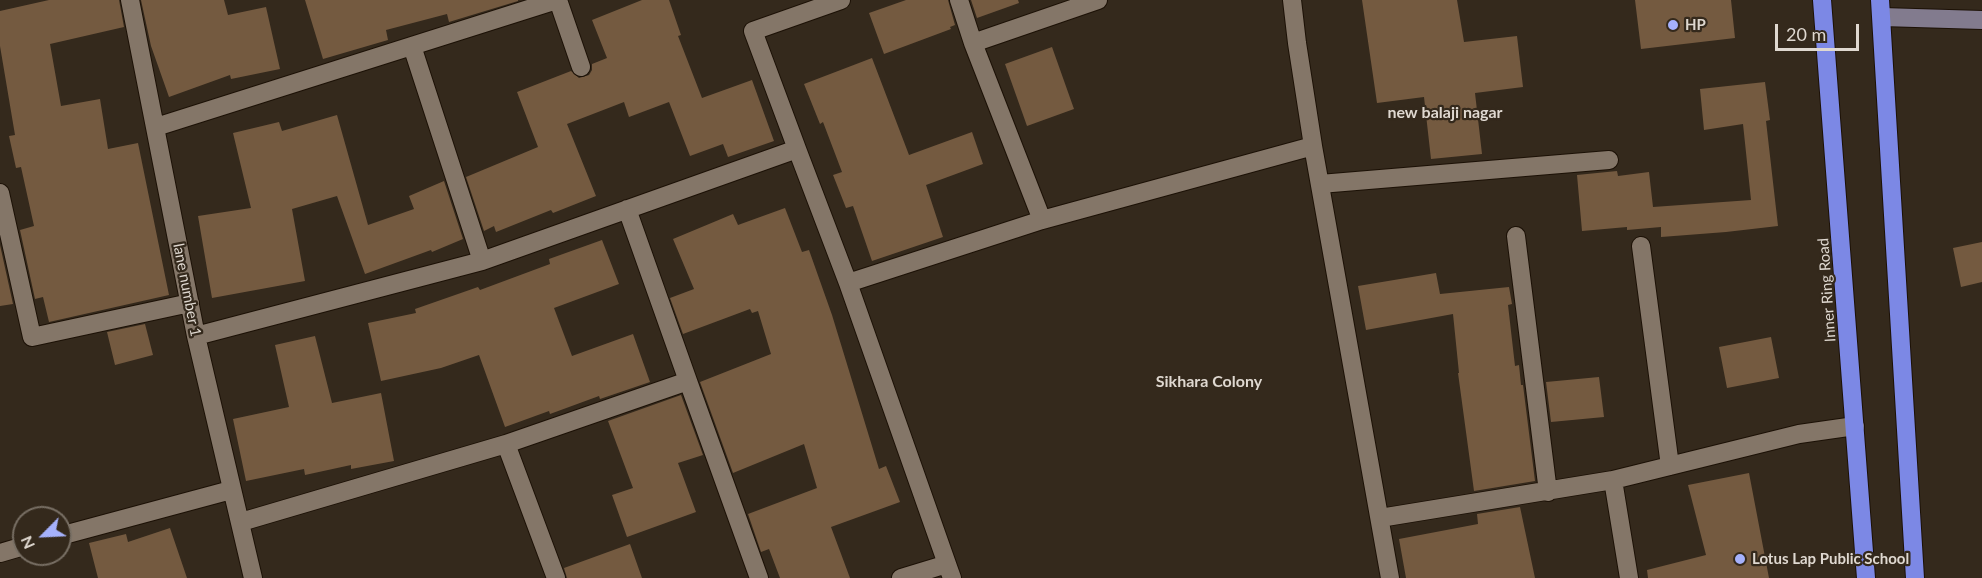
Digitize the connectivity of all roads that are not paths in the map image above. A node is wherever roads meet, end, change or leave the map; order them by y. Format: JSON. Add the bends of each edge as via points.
{"nodes":[{"id":1,"x":130,"y":0,"type":"edge"},
{"id":2,"x":558,"y":0,"type":"edge"},
{"id":3,"x":841,"y":0,"type":"edge"},
{"id":4,"x":959,"y":0,"type":"edge"},
{"id":5,"x":1098,"y":0,"type":"edge"},
{"id":6,"x":1292,"y":0,"type":"edge"},
{"id":7,"x":1822,"y":0,"type":"edge"},
{"id":8,"x":1881,"y":9,"type":"edge"},
{"id":9,"x":1982,"y":20,"type":"edge"},
{"id":10,"x":974,"y":43,"type":"junction"},
{"id":11,"x":412,"y":46,"type":"junction"},
{"id":12,"x":582,"y":67,"type":"dead end"},
{"id":13,"x":156,"y":127,"type":"junction"},
{"id":14,"x":1313,"y":146,"type":"junction"},
{"id":15,"x":797,"y":149,"type":"junction"},
{"id":16,"x":1609,"y":160,"type":"dead end"},
{"id":17,"x":1320,"y":184,"type":"junction"},
{"id":18,"x":0,"y":193,"type":"edge"},
{"id":19,"x":627,"y":209,"type":"junction"},
{"id":20,"x":1042,"y":220,"type":"junction"},
{"id":21,"x":1516,"y":237,"type":"dead end"},
{"id":22,"x":1641,"y":246,"type":"dead end"},
{"id":23,"x":482,"y":261,"type":"junction"},
{"id":24,"x":848,"y":283,"type":"junction"},
{"id":25,"x":190,"y":303,"type":"junction"},
{"id":26,"x":196,"y":336,"type":"junction"},
{"id":27,"x":688,"y":381,"type":"junction"},
{"id":28,"x":1856,"y":426,"type":"junction"},
{"id":29,"x":506,"y":444,"type":"junction"},
{"id":30,"x":1670,"y":466,"type":"junction"},
{"id":31,"x":1613,"y":480,"type":"junction"},
{"id":32,"x":231,"y":490,"type":"junction"},
{"id":33,"x":1548,"y":492,"type":"junction"},
{"id":34,"x":1380,"y":518,"type":"junction"},
{"id":35,"x":241,"y":522,"type":"junction"},
{"id":36,"x":72,"y":533,"type":"edge"},
{"id":37,"x":949,"y":571,"type":"edge"},
{"id":38,"x":253,"y":578,"type":"edge"},
{"id":39,"x":556,"y":578,"type":"edge"},
{"id":40,"x":759,"y":578,"type":"edge"},
{"id":41,"x":901,"y":578,"type":"edge"},
{"id":42,"x":1390,"y":578,"type":"edge"},
{"id":43,"x":1629,"y":578,"type":"edge"},
{"id":44,"x":1866,"y":578,"type":"edge"},
{"id":45,"x":1915,"y":578,"type":"edge"}],
"edges":[{"from":1,"to":13,"type":"street","name":"lane number 1"},
{"from":2,"to":11,"type":"street"},
{"from":2,"to":12,"type":"street"},
{"from":3,"to":15,"type":"street","via":[[753,31]]},
{"from":4,"to":10,"type":"street"},
{"from":5,"to":10,"type":"street"},
{"from":6,"to":14,"type":"street"},
{"from":7,"to":28,"type":"highway","name":"Inner Ring Road"},
{"from":8,"to":9,"type":"main road"},
{"from":8,"to":45,"type":"highway"},
{"from":10,"to":20,"type":"street"},
{"from":11,"to":13,"type":"street"},
{"from":11,"to":23,"type":"street"},
{"from":13,"to":25,"type":"street","name":"lane number 1"},
{"from":14,"to":17,"type":"street"},
{"from":14,"to":20,"type":"street"},
{"from":15,"to":19,"type":"street"},
{"from":15,"to":24,"type":"street"},
{"from":16,"to":17,"type":"street"},
{"from":17,"to":34,"type":"street"},
{"from":18,"to":25,"type":"street","via":[[32,337]]},
{"from":19,"to":23,"type":"street"},
{"from":19,"to":27,"type":"street"},
{"from":20,"to":24,"type":"street"},
{"from":21,"to":33,"type":"street"},
{"from":22,"to":30,"type":"street"},
{"from":23,"to":26,"type":"street"},
{"from":24,"to":37,"type":"street"},
{"from":25,"to":26,"type":"street","name":"lane number 1"},
{"from":26,"to":32,"type":"street","name":"lane number 1"},
{"from":27,"to":29,"type":"street"},
{"from":27,"to":40,"type":"street"},
{"from":28,"to":30,"type":"street","via":[[1799,434]]},
{"from":28,"to":44,"type":"highway","name":"Inner Ring Road"},
{"from":29,"to":35,"type":"street"},
{"from":29,"to":39,"type":"street"},
{"from":30,"to":31,"type":"street"},
{"from":31,"to":33,"type":"street"},
{"from":31,"to":43,"type":"street"},
{"from":32,"to":35,"type":"street","name":"lane number 1"},
{"from":32,"to":36,"type":"street"},
{"from":33,"to":34,"type":"street"},
{"from":34,"to":42,"type":"street"},
{"from":35,"to":38,"type":"street","name":"lane number 1"},
{"from":37,"to":41,"type":"street"}]}
